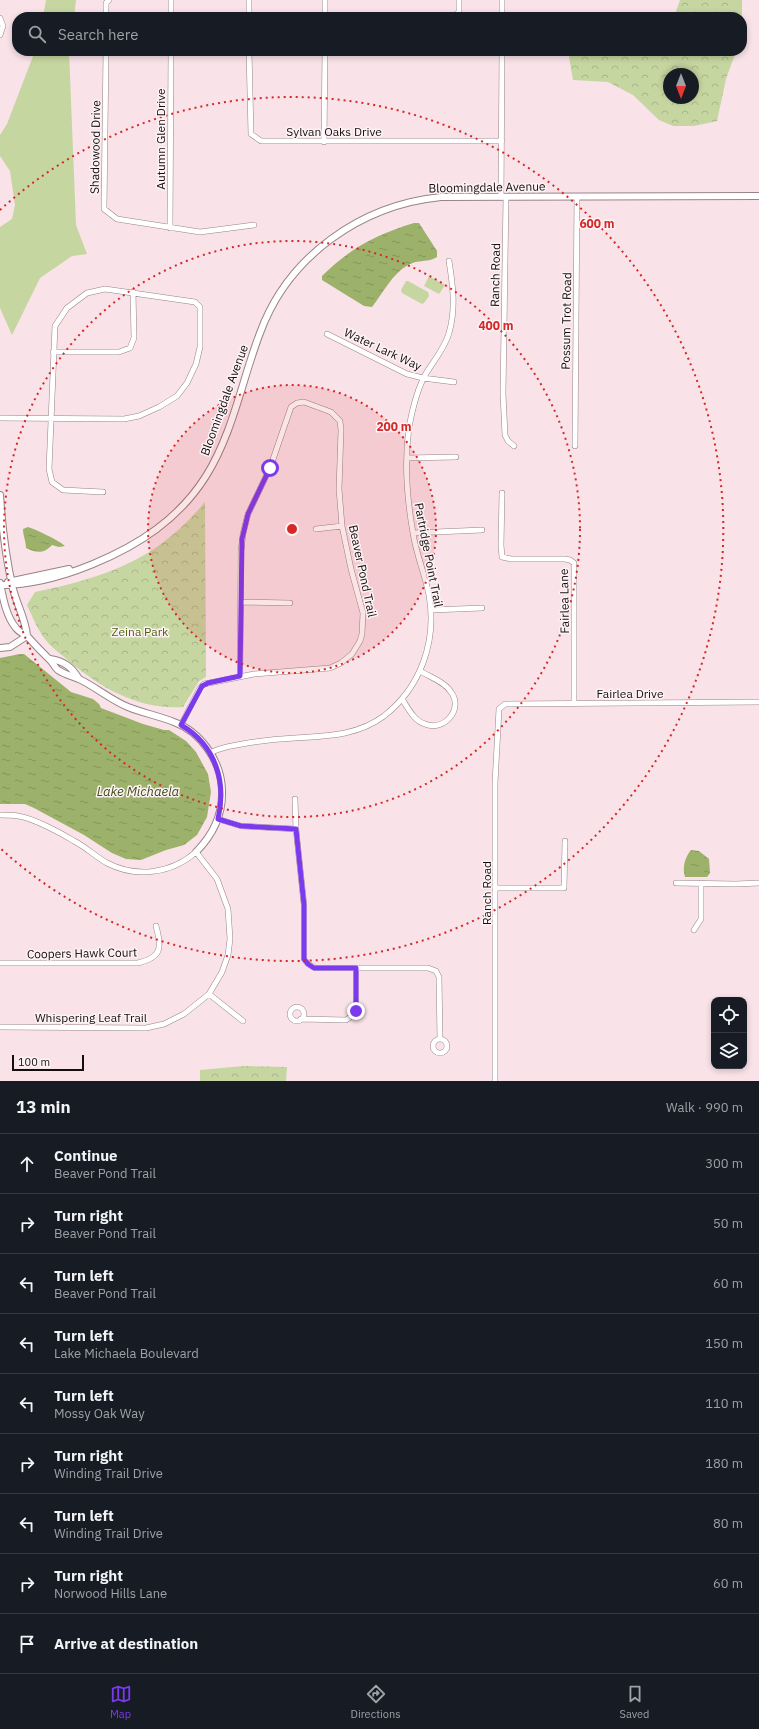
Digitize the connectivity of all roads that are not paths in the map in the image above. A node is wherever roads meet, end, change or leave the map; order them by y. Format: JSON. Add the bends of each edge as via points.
{"nodes":[{"id":1,"x":109,"y":0,"type":"edge"},
{"id":2,"x":171,"y":0,"type":"edge"},
{"id":3,"x":248,"y":0,"type":"edge"},
{"id":4,"x":325,"y":0,"type":"edge"},
{"id":5,"x":459,"y":0,"type":"edge"},
{"id":6,"x":502,"y":0,"type":"edge"},
{"id":7,"x":106,"y":12,"type":"edge"},
{"id":8,"x":171,"y":12,"type":"edge"},
{"id":9,"x":249,"y":12,"type":"edge"},
{"id":10,"x":325,"y":12,"type":"edge"},
{"id":11,"x":458,"y":12,"type":"edge"},
{"id":12,"x":502,"y":12,"type":"edge"},
{"id":13,"x":0,"y":18,"type":"edge"},
{"id":14,"x":0,"y":34,"type":"edge"},
{"id":15,"x":106,"y":56,"type":"edge"},
{"id":16,"x":171,"y":56,"type":"edge"},
{"id":17,"x":249,"y":56,"type":"edge"},
{"id":18,"x":325,"y":56,"type":"edge"},
{"id":19,"x":502,"y":56,"type":"edge"},
{"id":20,"x":502,"y":141,"type":"junction"},
{"id":21,"x":324,"y":142,"type":"junction"},
{"id":22,"x":759,"y":196,"type":"edge"},
{"id":23,"x":503,"y":197,"type":"junction"},
{"id":24,"x":577,"y":197,"type":"junction"},
{"id":25,"x":254,"y":225,"type":"dead end"},
{"id":26,"x":170,"y":228,"type":"junction"},
{"id":27,"x":449,"y":261,"type":"dead end"},
{"id":28,"x":133,"y":292,"type":"junction"},
{"id":29,"x":328,"y":334,"type":"dead end"},
{"id":30,"x":53,"y":352,"type":"junction"},
{"id":31,"x":423,"y":378,"type":"junction"},
{"id":32,"x":454,"y":382,"type":"dead end"},
{"id":33,"x":0,"y":418,"type":"edge"},
{"id":34,"x":51,"y":418,"type":"junction"},
{"id":35,"x":514,"y":446,"type":"dead end"},
{"id":36,"x":575,"y":446,"type":"dead end"},
{"id":37,"x":456,"y":457,"type":"dead end"},
{"id":38,"x":407,"y":458,"type":"junction"},
{"id":39,"x":103,"y":492,"type":"dead end"},
{"id":40,"x":502,"y":493,"type":"dead end"},
{"id":41,"x":0,"y":495,"type":"edge"},
{"id":42,"x":342,"y":526,"type":"junction"},
{"id":43,"x":316,"y":529,"type":"dead end"},
{"id":44,"x":482,"y":530,"type":"dead end"},
{"id":45,"x":413,"y":533,"type":"junction"},
{"id":46,"x":12,"y":583,"type":"junction"},
{"id":47,"x":0,"y":584,"type":"edge"},
{"id":48,"x":241,"y":602,"type":"junction"},
{"id":49,"x":290,"y":603,"type":"dead end"},
{"id":50,"x":482,"y":608,"type":"dead end"},
{"id":51,"x":431,"y":610,"type":"junction"},
{"id":52,"x":27,"y":636,"type":"junction"},
{"id":53,"x":0,"y":648,"type":"edge"},
{"id":54,"x":50,"y":659,"type":"junction"},
{"id":55,"x":420,"y":671,"type":"junction"},
{"id":56,"x":240,"y":676,"type":"junction"},
{"id":57,"x":79,"y":679,"type":"junction"},
{"id":58,"x":402,"y":700,"type":"junction"},
{"id":59,"x":759,"y":702,"type":"edge"},
{"id":60,"x":574,"y":703,"type":"junction"},
{"id":61,"x":501,"y":706,"type":"joint"},
{"id":62,"x":181,"y":725,"type":"junction"},
{"id":63,"x":210,"y":753,"type":"junction"},
{"id":64,"x":295,"y":799,"type":"dead end"},
{"id":65,"x":0,"y":816,"type":"edge"},
{"id":66,"x":218,"y":819,"type":"junction"},
{"id":67,"x":296,"y":829,"type":"junction"},
{"id":68,"x":565,"y":841,"type":"dead end"},
{"id":69,"x":196,"y":852,"type":"junction"},
{"id":70,"x":676,"y":883,"type":"dead end"},
{"id":71,"x":701,"y":883,"type":"junction"},
{"id":72,"x":759,"y":883,"type":"edge"},
{"id":73,"x":496,"y":888,"type":"junction"},
{"id":74,"x":156,"y":926,"type":"dead end"},
{"id":75,"x":694,"y":930,"type":"dead end"},
{"id":76,"x":0,"y":963,"type":"edge"},
{"id":77,"x":356,"y":968,"type":"junction"},
{"id":78,"x":209,"y":994,"type":"junction"},
{"id":79,"x":301,"y":1019,"type":"dead end"},
{"id":80,"x":244,"y":1021,"type":"dead end"},
{"id":81,"x":0,"y":1027,"type":"edge"},
{"id":82,"x":440,"y":1039,"type":"dead end"},
{"id":83,"x":495,"y":1081,"type":"edge"}],
"edges":[{"from":1,"to":7,"type":"street","via":[[106,3]]},
{"from":2,"to":8,"type":"street"},
{"from":3,"to":9,"type":"street"},
{"from":4,"to":10,"type":"street"},
{"from":5,"to":11,"type":"street"},
{"from":6,"to":12,"type":"street"},
{"from":13,"to":14,"type":"street","via":[[3,26]]},
{"from":15,"to":26,"type":"street","name":"Shadowood Drive","via":[[104,209],[117,219]]},
{"from":16,"to":26,"type":"street","name":"Autumn Glen Drive"},
{"from":17,"to":21,"type":"street","name":"Sylvan Oaks Drive","via":[[251,134],[261,141]]},
{"from":18,"to":21,"type":"street"},
{"from":19,"to":20,"type":"street","name":"Ranch Road"},
{"from":20,"to":21,"type":"street","name":"Sylvan Oaks Drive"},
{"from":20,"to":23,"type":"street","name":"Ranch Road"},
{"from":22,"to":24,"type":"street","name":"Bloomingdale Avenue"},
{"from":23,"to":24,"type":"street","name":"Bloomingdale Avenue"},
{"from":23,"to":35,"type":"street","name":"Ranch Road","via":[[503,394],[506,435]]},
{"from":23,"to":46,"type":"street","name":"Bloomingdale Avenue","via":[[441,198],[399,205],[360,220],[319,247],[292,276],[268,312],[221,447],[200,486],[182,507],[158,530],[130,548],[93,564]]},
{"from":24,"to":36,"type":"street","name":"Possum Trot Road"},
{"from":25,"to":26,"type":"street","name":"Shadowood Drive","via":[[200,232]]},
{"from":27,"to":31,"type":"street","name":"Partridge Point Trail","via":[[453,285],[453,317],[449,335],[440,354]]},
{"from":28,"to":30,"type":"street","via":[[105,289],[87,293],[77,300],[67,308],[55,326]]},
{"from":28,"to":30,"type":"street","via":[[134,338],[130,348],[119,352]]},
{"from":28,"to":34,"type":"street","via":[[195,302],[200,307],[200,347],[196,364],[187,383],[177,396],[159,408],[139,416]]},
{"from":29,"to":31,"type":"street","name":"Water Lark Way","via":[[407,374]]},
{"from":30,"to":34,"type":"street"},
{"from":31,"to":32,"type":"street","name":"Water Lark Way"},
{"from":31,"to":38,"type":"street","name":"Partridge Point Trail","via":[[412,409]]},
{"from":33,"to":34,"type":"street"},
{"from":34,"to":39,"type":"street","via":[[49,469],[52,482],[63,490]]},
{"from":37,"to":38,"type":"street"},
{"from":38,"to":45,"type":"street","name":"Partridge Point Trail","via":[[406,492]]},
{"from":40,"to":60,"type":"street","name":"Fairlea Lane","via":[[502,557],[564,559],[574,562]]},
{"from":41,"to":46,"type":"street"},
{"from":42,"to":43,"type":"street"},
{"from":42,"to":48,"type":"street","name":"Beaver Pond Trail","via":[[339,483],[340,421],[331,412],[304,402],[297,403],[291,407],[270,468],[248,514],[241,551]]},
{"from":42,"to":56,"type":"street","name":"Beaver Pond Trail","via":[[364,620],[356,648],[341,663],[330,668]]},
{"from":44,"to":45,"type":"street"},
{"from":45,"to":51,"type":"street","name":"Partridge Point Trail"},
{"from":46,"to":47,"type":"street","name":"Bloomingdale Avenue"},
{"from":46,"to":52,"type":"street"},
{"from":47,"to":52,"type":"street","via":[[13,625]]},
{"from":48,"to":49,"type":"street"},
{"from":48,"to":56,"type":"street","name":"Beaver Pond Trail"},
{"from":50,"to":51,"type":"street"},
{"from":51,"to":55,"type":"street","name":"Partridge Point Trail","via":[[430,640],[427,656]]},
{"from":52,"to":53,"type":"street","via":[[10,647]]},
{"from":52,"to":54,"type":"street"},
{"from":54,"to":57,"type":"street","via":[[68,665]]},
{"from":54,"to":57,"type":"street","via":[[59,671]]},
{"from":55,"to":58,"type":"street","name":"Partridge Point Trail"},
{"from":55,"to":58,"type":"street","via":[[453,693],[455,702],[451,718],[434,726],[425,725],[417,720]]},
{"from":56,"to":62,"type":"street","name":"Beaver Pond Trail","via":[[202,686]]},
{"from":57,"to":62,"type":"street","via":[[128,707]]},
{"from":58,"to":63,"type":"street","name":"Partridge Point Trail","via":[[383,716],[354,731],[251,743]]},
{"from":59,"to":60,"type":"street","name":"Fairlea Drive"},
{"from":60,"to":61,"type":"street","name":"Fairlea Drive"},
{"from":61,"to":73,"type":"street","name":"Ranch Road","via":[[495,783]]},
{"from":62,"to":63,"type":"street","via":[[196,736]]},
{"from":63,"to":66,"type":"street","via":[[218,768],[222,787]]},
{"from":64,"to":67,"type":"street"},
{"from":65,"to":69,"type":"street","via":[[19,816],[31,820],[70,838],[109,864],[129,871],[167,869]]},
{"from":66,"to":67,"type":"street","via":[[241,826]]},
{"from":66,"to":69,"type":"street"},
{"from":67,"to":77,"type":"street","via":[[304,905],[304,959],[314,968]]},
{"from":68,"to":73,"type":"street","via":[[564,888]]},
{"from":69,"to":78,"type":"street","name":"Whispering Leaf Trail","via":[[217,879],[228,909],[228,955],[222,972]]},
{"from":70,"to":71,"type":"street"},
{"from":71,"to":72,"type":"street"},
{"from":71,"to":75,"type":"street","via":[[700,919]]},
{"from":73,"to":83,"type":"street","name":"Ranch Road"},
{"from":74,"to":76,"type":"street","name":"Coopers Hawk Court","via":[[160,942],[157,953],[149,960],[138,963]]},
{"from":77,"to":79,"type":"street","via":[[356,1011],[352,1016],[346,1020]]},
{"from":77,"to":82,"type":"street","via":[[428,968],[436,971],[439,977]]},
{"from":78,"to":80,"type":"street"},
{"from":78,"to":81,"type":"street","name":"Whispering Leaf Trail","via":[[184,1014],[164,1024],[146,1028]]}]}
